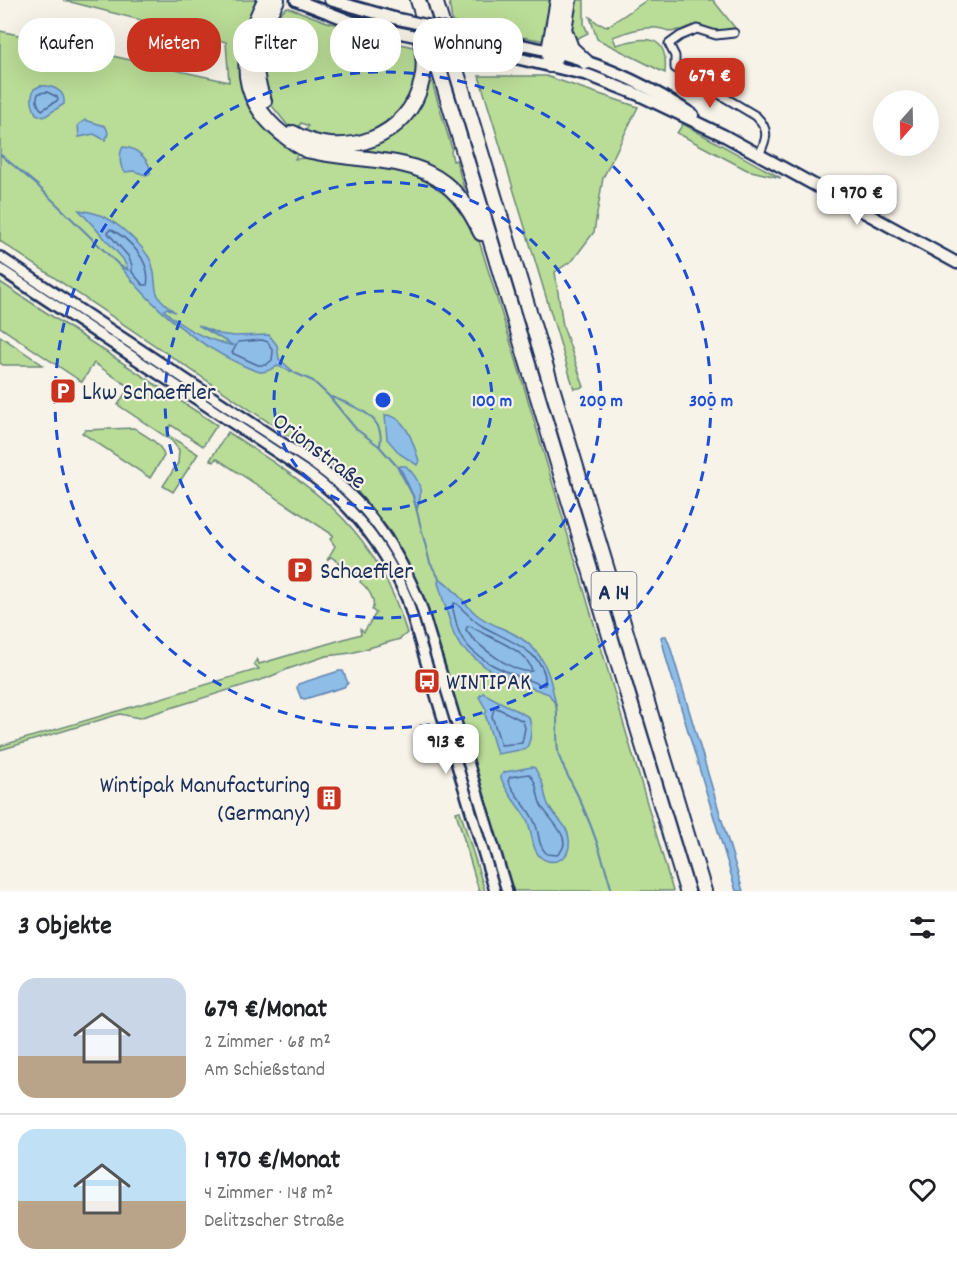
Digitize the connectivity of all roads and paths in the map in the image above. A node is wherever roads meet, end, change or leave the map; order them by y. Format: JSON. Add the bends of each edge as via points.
{"nodes":[{"id":1,"x":277,"y":0,"type":"edge"},
{"id":2,"x":296,"y":0,"type":"edge"},
{"id":3,"x":330,"y":0,"type":"edge"},
{"id":4,"x":416,"y":0,"type":"edge"},
{"id":5,"x":435,"y":0,"type":"edge"},
{"id":6,"x":443,"y":0,"type":"edge"},
{"id":7,"x":558,"y":0,"type":"edge"},
{"id":8,"x":568,"y":0,"type":"edge"},
{"id":9,"x":262,"y":3,"type":"edge"},
{"id":10,"x":441,"y":18,"type":"edge"},
{"id":11,"x":441,"y":18,"type":"edge"},
{"id":12,"x":565,"y":30,"type":"junction"},
{"id":13,"x":734,"y":33,"type":"dead end"},
{"id":14,"x":552,"y":57,"type":"junction"},
{"id":15,"x":586,"y":62,"type":"junction"},
{"id":16,"x":457,"y":72,"type":"edge"},
{"id":17,"x":723,"y":135,"type":"junction"},
{"id":18,"x":759,"y":155,"type":"junction"},
{"id":19,"x":0,"y":257,"type":"edge"},
{"id":20,"x":957,"y":263,"type":"edge"},
{"id":21,"x":0,"y":268,"type":"edge"},
{"id":22,"x":504,"y":287,"type":"junction"},
{"id":23,"x":495,"y":891,"type":"edge"},
{"id":24,"x":507,"y":891,"type":"edge"},
{"id":25,"x":687,"y":891,"type":"edge"},
{"id":26,"x":704,"y":891,"type":"edge"}],
"edges":[{"from":1,"to":4,"type":"highway","via":[[263,26],[255,55],[264,100],[279,121],[296,134],[324,145],[351,146],[375,139],[398,123],[414,102],[424,62]]},
{"from":2,"to":14,"type":"main road","bridge":true,"via":[[350,21],[396,32],[478,49]]},
{"from":3,"to":14,"type":"main road","bridge":true},
{"from":4,"to":22,"type":"highway","number":"A 14"},
{"from":5,"to":10,"type":"highway","number":"A 14"},
{"from":6,"to":11,"type":"highway"},
{"from":7,"to":14,"type":"highway"},
{"from":8,"to":12,"type":"highway"},
{"from":9,"to":22,"type":"highway","via":[[247,45],[245,65],[252,96],[269,122],[306,150],[406,164],[442,181],[475,220]]},
{"from":12,"to":14,"type":"highway"},
{"from":12,"to":15,"type":"highway","via":[[571,48]]},
{"from":13,"to":18,"type":"street","via":[[716,35],[697,29],[669,44],[675,68],[764,124],[767,130]]},
{"from":14,"to":15,"type":"main road"},
{"from":14,"to":17,"type":"main road"},
{"from":15,"to":17,"type":"main road","via":[[648,88]]},
{"from":16,"to":26,"type":"highway","number":"A 14"},
{"from":17,"to":18,"type":"main road"},
{"from":18,"to":20,"type":"main road"},
{"from":19,"to":24,"type":"street","name":"Orionstraße","via":[[311,462],[334,479],[375,521],[405,569],[421,606]]},
{"from":21,"to":23,"type":"street","name":"Orionstraße","via":[[308,473],[338,497],[368,530],[407,599]]},
{"from":22,"to":25,"type":"highway","number":"A 14"}]}
